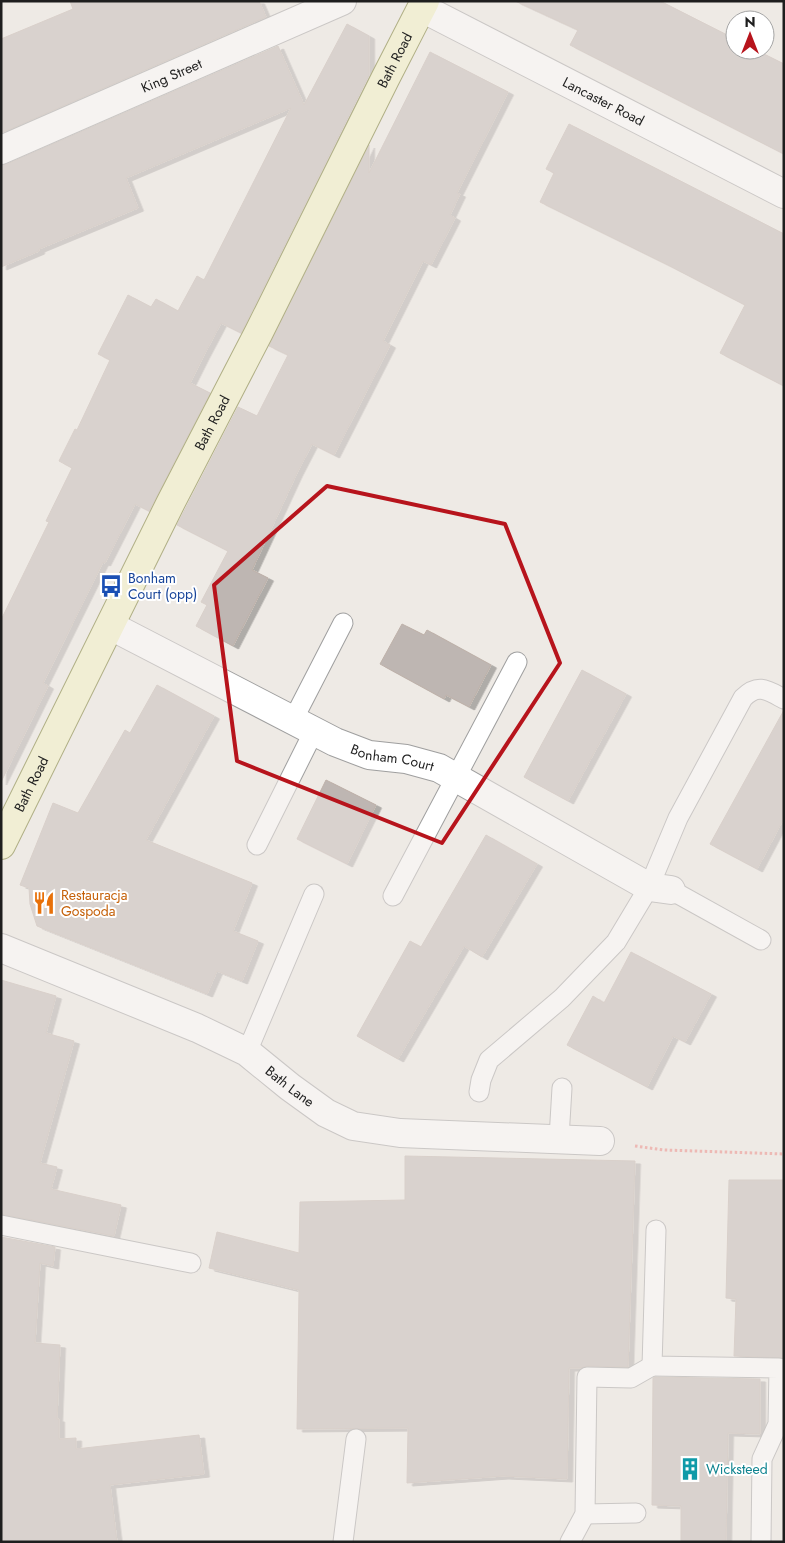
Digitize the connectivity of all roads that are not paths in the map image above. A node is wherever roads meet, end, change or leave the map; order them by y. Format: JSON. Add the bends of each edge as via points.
{"nodes":[{"id":1,"x":342,"y":1,"type":"edge"},
{"id":2,"x":424,"y":4,"type":"edge"},
{"id":3,"x":1,"y":150,"type":"edge"},
{"id":4,"x":784,"y":194,"type":"edge"},
{"id":5,"x":343,"y":623,"type":"dead end"},
{"id":6,"x":110,"y":626,"type":"junction"},
{"id":7,"x":517,"y":662,"type":"dead end"},
{"id":8,"x":784,"y":699,"type":"edge"},
{"id":9,"x":304,"y":726,"type":"junction"},
{"id":10,"x":457,"y":777,"type":"junction"},
{"id":11,"x":1,"y":845,"type":"edge"},
{"id":12,"x":256,"y":845,"type":"dead end"},
{"id":13,"x":660,"y":888,"type":"junction"},
{"id":14,"x":314,"y":894,"type":"dead end"},
{"id":15,"x":394,"y":896,"type":"dead end"},
{"id":16,"x":761,"y":940,"type":"dead end"},
{"id":17,"x":1,"y":948,"type":"edge"},
{"id":18,"x":247,"y":1052,"type":"junction"},
{"id":19,"x":562,"y":1088,"type":"dead end"},
{"id":20,"x":480,"y":1092,"type":"dead end"},
{"id":21,"x":559,"y":1138,"type":"junction"},
{"id":22,"x":600,"y":1141,"type":"road end"},
{"id":23,"x":1,"y":1225,"type":"edge"},
{"id":24,"x":656,"y":1230,"type":"dead end"},
{"id":25,"x":191,"y":1263,"type":"dead end"},
{"id":26,"x":652,"y":1366,"type":"junction"},
{"id":27,"x":356,"y":1439,"type":"dead end"},
{"id":28,"x":636,"y":1513,"type":"dead end"},
{"id":29,"x":584,"y":1514,"type":"junction"},
{"id":30,"x":343,"y":1542,"type":"edge"},
{"id":31,"x":570,"y":1542,"type":"edge"},
{"id":32,"x":761,"y":1542,"type":"edge"}],
"edges":[{"from":1,"to":3,"type":"street","name":"King Street"},
{"from":2,"to":4,"type":"street","name":"Lancaster Road"},
{"from":2,"to":6,"type":"street","name":"Bath Road"},
{"from":5,"to":9,"type":"lane"},
{"from":6,"to":9,"type":"street","name":"Bonham Court"},
{"from":6,"to":11,"type":"street","name":"Bath Road"},
{"from":7,"to":10,"type":"lane"},
{"from":8,"to":13,"type":"lane","via":[[764,689],[751,690],[743,698],[678,818]]},
{"from":9,"to":10,"type":"street","name":"Bonham Court","via":[[369,755],[406,759]]},
{"from":9,"to":12,"type":"lane"},
{"from":10,"to":13,"type":"street","name":"Bonham Court"},
{"from":10,"to":15,"type":"lane"},
{"from":13,"to":16,"type":"lane"},
{"from":13,"to":20,"type":"lane","via":[[616,942],[562,998],[489,1060]]},
{"from":14,"to":18,"type":"lane"},
{"from":17,"to":18,"type":"street","name":"Bath Lane","via":[[197,1028]]},
{"from":18,"to":21,"type":"street","name":"Bath Lane","via":[[326,1113],[353,1126],[400,1133]]},
{"from":19,"to":21,"type":"lane"},
{"from":21,"to":22,"type":"street","name":"Bath Lane"},
{"from":23,"to":25,"type":"lane"},
{"from":24,"to":26,"type":"lane"},
{"from":26,"to":29,"type":"lane","via":[[631,1378],[587,1377]]},
{"from":26,"to":32,"type":"lane","via":[[779,1368],[778,1424],[762,1459]]},
{"from":27,"to":30,"type":"lane"},
{"from":28,"to":29,"type":"lane"},
{"from":29,"to":31,"type":"lane"}]}
